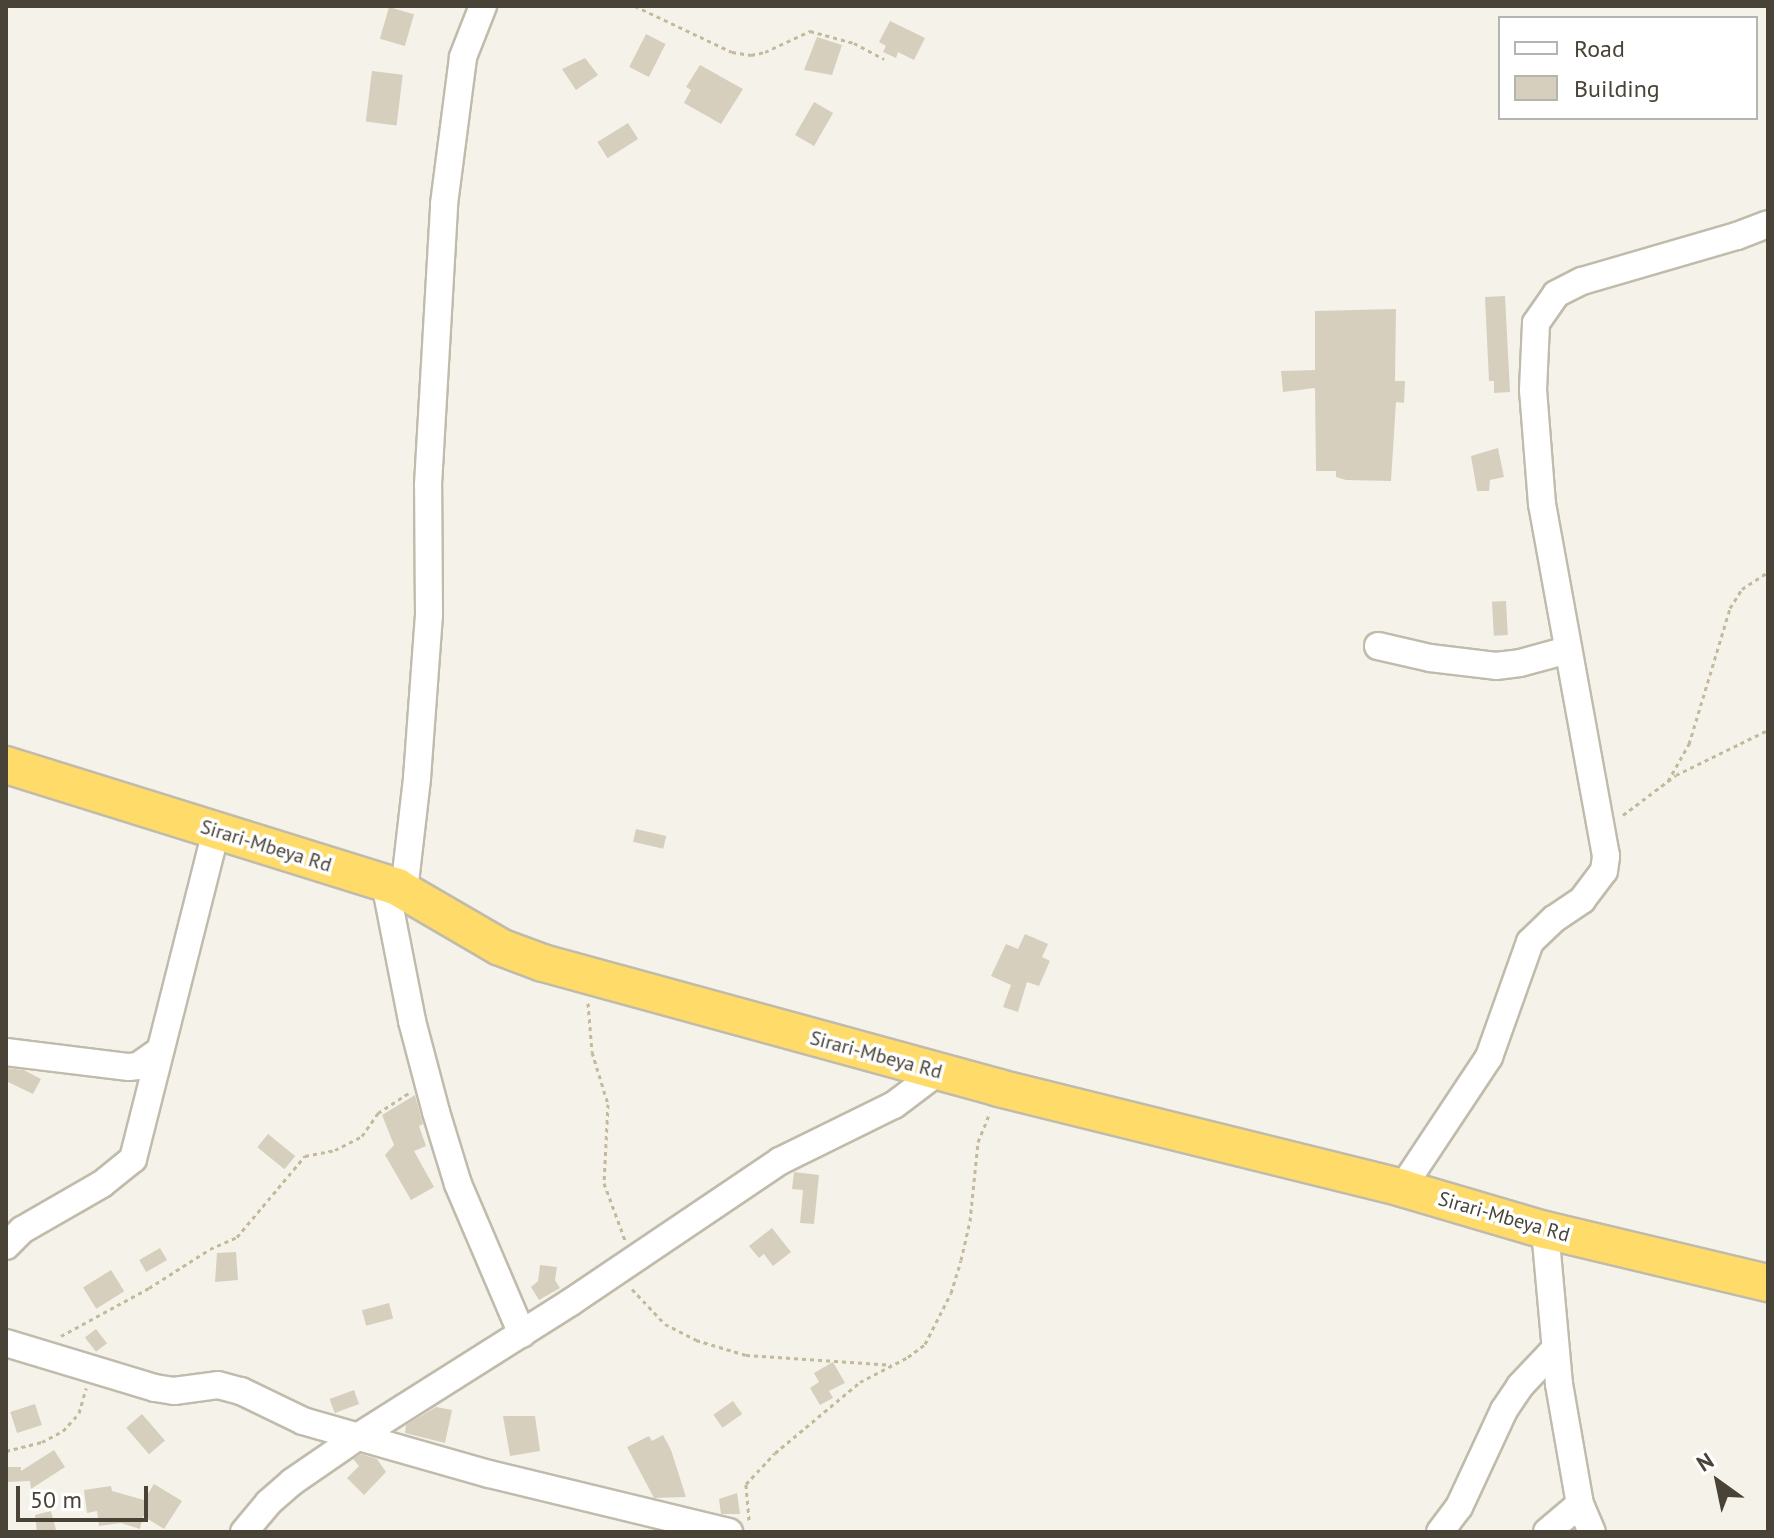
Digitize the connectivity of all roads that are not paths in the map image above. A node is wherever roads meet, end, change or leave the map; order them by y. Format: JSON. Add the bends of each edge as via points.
{"nodes":[{"id":1,"x":483,"y":6,"type":"edge"},
{"id":2,"x":1768,"y":224,"type":"edge"},
{"id":3,"x":1378,"y":646,"type":"dead end"},
{"id":4,"x":1568,"y":650,"type":"junction"},
{"id":5,"x":6,"y":765,"type":"edge"},
{"id":6,"x":216,"y":831,"type":"junction"},
{"id":7,"x":394,"y":887,"type":"junction"},
{"id":8,"x":6,"y":1052,"type":"edge"},
{"id":9,"x":158,"y":1052,"type":"junction"},
{"id":10,"x":938,"y":1072,"type":"junction"},
{"id":11,"x":1402,"y":1188,"type":"junction"},
{"id":12,"x":1545,"y":1230,"type":"junction"},
{"id":13,"x":6,"y":1246,"type":"edge"},
{"id":14,"x":1768,"y":1283,"type":"edge"},
{"id":15,"x":522,"y":1334,"type":"junction"},
{"id":16,"x":6,"y":1343,"type":"edge"},
{"id":17,"x":1555,"y":1349,"type":"junction"},
{"id":18,"x":359,"y":1436,"type":"junction"},
{"id":19,"x":1580,"y":1504,"type":"junction"},
{"id":20,"x":244,"y":1532,"type":"edge"},
{"id":21,"x":729,"y":1532,"type":"edge"},
{"id":22,"x":1440,"y":1532,"type":"edge"},
{"id":23,"x":1547,"y":1532,"type":"edge"},
{"id":24,"x":1592,"y":1532,"type":"edge"}],
"edges":[{"from":1,"to":7,"type":"street","via":[[463,57],[444,204],[428,485],[429,614],[417,778]]},
{"from":2,"to":4,"type":"street","via":[[1582,281],[1556,294],[1543,308],[1536,323],[1533,390],[1542,504]]},
{"from":3,"to":4,"type":"street","via":[[1496,666]]},
{"from":4,"to":11,"type":"street","via":[[1606,856],[1604,871],[1582,900],[1530,942],[1489,1057]]},
{"from":5,"to":6,"type":"highway","name":"Sirari-Mbeya Rd"},
{"from":6,"to":7,"type":"highway","name":"Sirari-Mbeya Rd"},
{"from":6,"to":9,"type":"street"},
{"from":7,"to":10,"type":"highway","name":"Sirari-Mbeya Rd","via":[[500,947]]},
{"from":7,"to":15,"type":"street","via":[[423,1063],[458,1184]]},
{"from":8,"to":9,"type":"street","via":[[129,1067]]},
{"from":9,"to":13,"type":"street","via":[[133,1159],[90,1192],[22,1230]]},
{"from":10,"to":11,"type":"highway","name":"Sirari-Mbeya Rd"},
{"from":10,"to":15,"type":"street","via":[[894,1105],[780,1161]]},
{"from":11,"to":12,"type":"highway","name":"Sirari-Mbeya Rd"},
{"from":12,"to":14,"type":"highway","name":"Sirari-Mbeya Rd"},
{"from":12,"to":17,"type":"street"},
{"from":15,"to":18,"type":"street"},
{"from":16,"to":18,"type":"street","via":[[174,1391],[218,1385],[241,1391],[303,1421]]},
{"from":17,"to":19,"type":"street"},
{"from":17,"to":22,"type":"street","via":[[1504,1410],[1459,1507]]},
{"from":18,"to":20,"type":"street","via":[[292,1482]]},
{"from":18,"to":21,"type":"street","via":[[489,1474]]},
{"from":19,"to":23,"type":"street"},
{"from":19,"to":24,"type":"street"}]}
